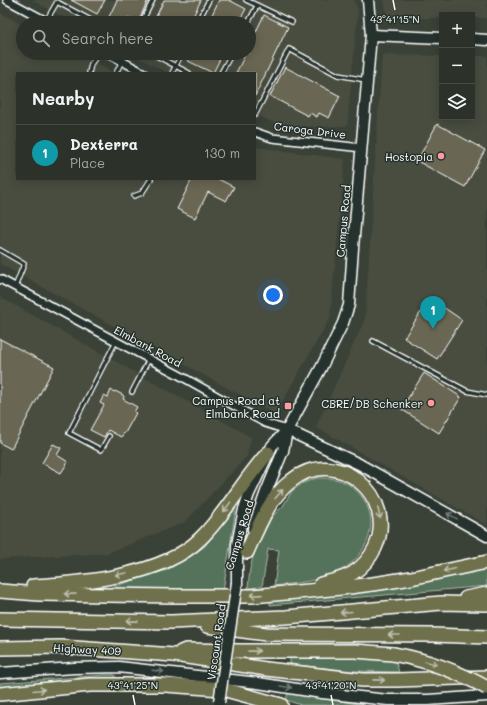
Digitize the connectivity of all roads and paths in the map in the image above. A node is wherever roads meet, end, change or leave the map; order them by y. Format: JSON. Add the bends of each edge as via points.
{"nodes":[{"id":1,"x":7,"y":0,"type":"edge"},
{"id":2,"x":153,"y":0,"type":"edge"},
{"id":3,"x":209,"y":0,"type":"edge"},
{"id":4,"x":246,"y":0,"type":"edge"},
{"id":5,"x":368,"y":0,"type":"edge"},
{"id":6,"x":257,"y":6,"type":"junction"},
{"id":7,"x":37,"y":16,"type":"edge"},
{"id":8,"x":51,"y":16,"type":"edge"},
{"id":9,"x":83,"y":16,"type":"edge"},
{"id":10,"x":145,"y":16,"type":"edge"},
{"id":11,"x":201,"y":16,"type":"edge"},
{"id":12,"x":252,"y":16,"type":"edge"},
{"id":13,"x":292,"y":22,"type":"dead end"},
{"id":14,"x":371,"y":36,"type":"junction"},
{"id":15,"x":439,"y":38,"type":"edge"},
{"id":16,"x":475,"y":39,"type":"edge"},
{"id":17,"x":487,"y":40,"type":"edge"},
{"id":18,"x":94,"y":60,"type":"edge"},
{"id":19,"x":164,"y":60,"type":"edge"},
{"id":20,"x":179,"y":60,"type":"edge"},
{"id":21,"x":228,"y":60,"type":"edge"},
{"id":22,"x":122,"y":61,"type":"joint"},
{"id":23,"x":176,"y":66,"type":"junction"},
{"id":24,"x":136,"y":71,"type":"edge"},
{"id":25,"x":89,"y":72,"type":"edge"},
{"id":26,"x":116,"y":72,"type":"edge"},
{"id":27,"x":173,"y":72,"type":"edge"},
{"id":28,"x":187,"y":72,"type":"edge"},
{"id":29,"x":222,"y":72,"type":"edge"},
{"id":30,"x":367,"y":80,"type":"junction"},
{"id":31,"x":256,"y":114,"type":"edge"},
{"id":32,"x":256,"y":132,"type":"edge"},
{"id":33,"x":362,"y":148,"type":"junction"},
{"id":34,"x":150,"y":180,"type":"edge"},
{"id":35,"x":134,"y":196,"type":"dead end"},
{"id":36,"x":0,"y":250,"type":"edge"},
{"id":37,"x":0,"y":279,"type":"edge"},
{"id":38,"x":15,"y":287,"type":"junction"},
{"id":39,"x":116,"y":341,"type":"junction"},
{"id":40,"x":373,"y":341,"type":"dead end"},
{"id":41,"x":149,"y":359,"type":"junction"},
{"id":42,"x":132,"y":392,"type":"dead end"},
{"id":43,"x":487,"y":395,"type":"edge"},
{"id":44,"x":287,"y":430,"type":"junction"},
{"id":45,"x":109,"y":436,"type":"dead end"},
{"id":46,"x":268,"y":453,"type":"junction"},
{"id":47,"x":486,"y":535,"type":"edge"},
{"id":48,"x":247,"y":552,"type":"junction"},
{"id":49,"x":487,"y":562,"type":"edge"},
{"id":50,"x":237,"y":583,"type":"junction"},
{"id":51,"x":0,"y":590,"type":"edge"},
{"id":52,"x":295,"y":592,"type":"junction"},
{"id":53,"x":487,"y":594,"type":"edge"},
{"id":54,"x":441,"y":603,"type":"junction"},
{"id":55,"x":487,"y":604,"type":"edge"},
{"id":56,"x":0,"y":619,"type":"edge"},
{"id":57,"x":171,"y":622,"type":"junction"},
{"id":58,"x":487,"y":637,"type":"edge"},
{"id":59,"x":0,"y":648,"type":"edge"},
{"id":60,"x":174,"y":655,"type":"junction"},
{"id":61,"x":0,"y":673,"type":"edge"},
{"id":62,"x":487,"y":677,"type":"edge"},
{"id":63,"x":487,"y":688,"type":"edge"},
{"id":64,"x":0,"y":694,"type":"edge"},
{"id":65,"x":487,"y":696,"type":"edge"},
{"id":66,"x":219,"y":704,"type":"edge"},
{"id":67,"x":281,"y":705,"type":"edge"}],
"edges":[{"from":1,"to":7,"type":"street"},
{"from":2,"to":10,"type":"lane"},
{"from":3,"to":11,"type":"lane"},
{"from":4,"to":6,"type":"lane"},
{"from":5,"to":14,"type":"street","name":"Campus Road"},
{"from":6,"to":12,"type":"lane"},
{"from":6,"to":13,"type":"lane"},
{"from":8,"to":9,"type":"lane","via":[[57,2]]},
{"from":14,"to":15,"type":"street"},
{"from":14,"to":30,"type":"street","name":"Campus Road"},
{"from":16,"to":17,"type":"street"},
{"from":18,"to":25,"type":"lane"},
{"from":19,"to":23,"type":"lane"},
{"from":20,"to":23,"type":"lane"},
{"from":21,"to":29,"type":"lane"},
{"from":22,"to":24,"type":"street"},
{"from":22,"to":26,"type":"lane"},
{"from":23,"to":27,"type":"lane"},
{"from":23,"to":28,"type":"lane"},
{"from":30,"to":31,"type":"lane","via":[[338,75],[289,49]]},
{"from":30,"to":33,"type":"street","name":"Campus Road"},
{"from":32,"to":33,"type":"street","name":"Caroga Drive","via":[[272,138]]},
{"from":33,"to":44,"type":"street","name":"Campus Road","via":[[349,305],[342,327]]},
{"from":34,"to":35,"type":"lane","via":[[142,193]]},
{"from":36,"to":38,"type":"lane","via":[[24,264]]},
{"from":37,"to":38,"type":"street","name":"Elmbank Road"},
{"from":38,"to":39,"type":"street","name":"Elmbank Road"},
{"from":39,"to":41,"type":"street","name":"Elmbank Road"},
{"from":39,"to":45,"type":"lane","via":[[69,433],[101,450]]},
{"from":40,"to":43,"type":"lane","via":[[467,391]]},
{"from":41,"to":42,"type":"lane"},
{"from":41,"to":44,"type":"street","name":"Elmbank Road","via":[[266,422]]},
{"from":44,"to":46,"type":"street","name":"Campus Road"},
{"from":47,"to":44,"type":"street","one_way":true,"via":[[359,464]]},
{"from":44,"to":48,"type":"street","name":"Campus Road","via":[[283,451],[256,517]]},
{"from":46,"to":50,"type":"street","name":"Campus Road","via":[[244,510],[237,545]]},
{"from":46,"to":51,"type":"highway","one_way":true,"via":[[200,540],[168,560],[102,578]]},
{"from":48,"to":50,"type":"street","name":"Campus Road"},
{"from":48,"to":52,"type":"highway","one_way":true,"via":[[271,502],[296,477],[310,471],[327,469],[345,473],[360,482],[375,500],[380,515],[380,532],[372,553],[363,565],[351,574]]},
{"from":49,"to":52,"type":"highway","one_way":true,"via":[[410,578]]},
{"from":50,"to":66,"type":"street","name":"Viscount Road","bridge":true},
{"from":52,"to":51,"type":"highway","one_way":true,"via":[[206,597],[39,594]]},
{"from":53,"to":54,"type":"highway"},
{"from":54,"to":55,"type":"highway"},
{"from":54,"to":57,"type":"highway","one_way":true,"via":[[286,617]]},
{"from":57,"to":56,"type":"highway","one_way":true},
{"from":58,"to":57,"type":"highway","one_way":true,"via":[[266,634]]},
{"from":59,"to":60,"type":"highway","name":"Highway 409","via":[[61,647]]},
{"from":60,"to":62,"type":"highway","one_way":true,"via":[[364,680]]},
{"from":60,"to":63,"type":"highway","one_way":true,"bridge":true,"via":[[186,650],[355,651],[393,654],[443,667]]},
{"from":61,"to":65,"type":"street","one_way":true,"via":[[119,667],[388,700]]},
{"from":64,"to":67,"type":"highway","one_way":true,"via":[[90,685],[165,685],[222,689]]}]}
